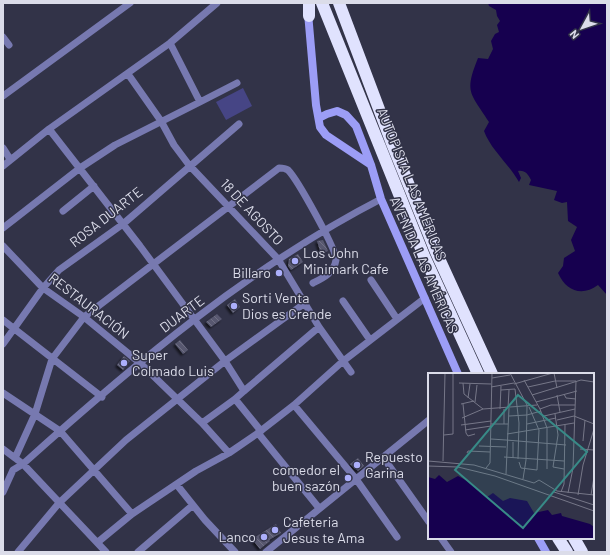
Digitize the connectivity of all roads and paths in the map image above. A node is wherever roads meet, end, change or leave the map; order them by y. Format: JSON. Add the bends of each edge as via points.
{"nodes":[{"id":1,"x":130,"y":3,"type":"edge"},
{"id":2,"x":217,"y":3,"type":"edge"},
{"id":3,"x":304,"y":3,"type":"edge"},
{"id":4,"x":309,"y":3,"type":"edge"},
{"id":5,"x":322,"y":3,"type":"edge"},
{"id":6,"x":340,"y":3,"type":"edge"},
{"id":7,"x":308,"y":16,"type":"junction"},
{"id":8,"x":3,"y":37,"type":"edge"},
{"id":9,"x":170,"y":43,"type":"junction"},
{"id":10,"x":9,"y":45,"type":"dead end"},
{"id":11,"x":128,"y":74,"type":"junction"},
{"id":12,"x":237,"y":83,"type":"dead end"},
{"id":13,"x":3,"y":96,"type":"edge"},
{"id":14,"x":200,"y":102,"type":"junction"},
{"id":15,"x":319,"y":118,"type":"junction"},
{"id":16,"x":162,"y":121,"type":"junction"},
{"id":17,"x":239,"y":124,"type":"dead end"},
{"id":18,"x":49,"y":129,"type":"junction"},
{"id":19,"x":3,"y":148,"type":"edge"},
{"id":20,"x":10,"y":159,"type":"junction"},
{"id":21,"x":190,"y":165,"type":"junction"},
{"id":22,"x":371,"y":165,"type":"junction"},
{"id":23,"x":3,"y":166,"type":"edge"},
{"id":24,"x":80,"y":168,"type":"junction"},
{"id":25,"x":94,"y":186,"type":"junction"},
{"id":26,"x":381,"y":199,"type":"junction"},
{"id":27,"x":228,"y":207,"type":"junction"},
{"id":28,"x":62,"y":211,"type":"dead end"},
{"id":29,"x":123,"y":224,"type":"junction"},
{"id":30,"x":3,"y":228,"type":"edge"},
{"id":31,"x":324,"y":231,"type":"junction"},
{"id":32,"x":3,"y":246,"type":"edge"},
{"id":33,"x":278,"y":259,"type":"junction"},
{"id":34,"x":153,"y":263,"type":"junction"},
{"id":35,"x":371,"y":280,"type":"dead end"},
{"id":36,"x":313,"y":283,"type":"dead end"},
{"id":37,"x":43,"y":288,"type":"junction"},
{"id":38,"x":425,"y":298,"type":"junction"},
{"id":39,"x":343,"y":301,"type":"dead end"},
{"id":40,"x":305,"y":303,"type":"junction"},
{"id":41,"x":84,"y":318,"type":"junction"},
{"id":42,"x":397,"y":319,"type":"junction"},
{"id":43,"x":3,"y":320,"type":"edge"},
{"id":44,"x":195,"y":320,"type":"junction"},
{"id":45,"x":318,"y":327,"type":"junction"},
{"id":46,"x":14,"y":329,"type":"junction"},
{"id":47,"x":370,"y":340,"type":"junction"},
{"id":48,"x":3,"y":344,"type":"edge"},
{"id":49,"x":52,"y":359,"type":"junction"},
{"id":50,"x":225,"y":361,"type":"junction"},
{"id":51,"x":342,"y":362,"type":"junction"},
{"id":52,"x":140,"y":363,"type":"junction"},
{"id":53,"x":351,"y":372,"type":"dead end"},
{"id":54,"x":458,"y":373,"type":"edge"},
{"id":55,"x":478,"y":373,"type":"edge"},
{"id":56,"x":492,"y":373,"type":"edge"},
{"id":57,"x":244,"y":390,"type":"junction"},
{"id":58,"x":3,"y":393,"type":"edge"},
{"id":59,"x":102,"y":397,"type":"junction"},
{"id":60,"x":234,"y":398,"type":"junction"},
{"id":61,"x":178,"y":399,"type":"junction"},
{"id":62,"x":294,"y":405,"type":"junction"},
{"id":63,"x":35,"y":414,"type":"junction"},
{"id":64,"x":428,"y":421,"type":"edge"},
{"id":65,"x":202,"y":424,"type":"junction"},
{"id":66,"x":60,"y":431,"type":"junction"},
{"id":67,"x":260,"y":432,"type":"junction"},
{"id":68,"x":3,"y":448,"type":"edge"},
{"id":69,"x":229,"y":452,"type":"junction"},
{"id":70,"x":383,"y":457,"type":"junction"},
{"id":71,"x":15,"y":458,"type":"junction"},
{"id":72,"x":23,"y":464,"type":"junction"},
{"id":73,"x":95,"y":470,"type":"junction"},
{"id":74,"x":356,"y":479,"type":"junction"},
{"id":75,"x":177,"y":484,"type":"junction"},
{"id":76,"x":3,"y":492,"type":"edge"},
{"id":77,"x":59,"y":503,"type":"junction"},
{"id":78,"x":193,"y":505,"type":"junction"},
{"id":79,"x":319,"y":508,"type":"junction"},
{"id":80,"x":132,"y":514,"type":"junction"},
{"id":81,"x":428,"y":521,"type":"edge"},
{"id":82,"x":396,"y":538,"type":"dead end"},
{"id":83,"x":442,"y":539,"type":"edge"},
{"id":84,"x":539,"y":539,"type":"edge"},
{"id":85,"x":559,"y":539,"type":"edge"},
{"id":86,"x":575,"y":539,"type":"edge"},
{"id":87,"x":101,"y":549,"type":"edge"},
{"id":88,"x":18,"y":552,"type":"edge"},
{"id":89,"x":138,"y":552,"type":"edge"},
{"id":90,"x":235,"y":552,"type":"edge"},
{"id":91,"x":266,"y":552,"type":"edge"},
{"id":92,"x":451,"y":552,"type":"edge"},
{"id":93,"x":546,"y":552,"type":"edge"},
{"id":94,"x":567,"y":552,"type":"edge"},
{"id":95,"x":582,"y":552,"type":"edge"}],
"edges":[{"from":1,"to":13,"type":"street"},
{"from":2,"to":9,"type":"street"},
{"from":3,"to":7,"type":"main road"},
{"from":4,"to":7,"type":"highway"},
{"from":5,"to":55,"type":"highway","name":"AUTOPISTA LAS AMÉRICAS","via":[[424,256]]},
{"from":6,"to":56,"type":"highway","name":"AUTOPISTA LAS AMÉRICAS","via":[[391,141],[436,252]]},
{"from":7,"to":15,"type":"main road"},
{"from":8,"to":10,"type":"street"},
{"from":9,"to":11,"type":"street"},
{"from":9,"to":14,"type":"street"},
{"from":11,"to":16,"type":"street","name":"18 DE AGOSTO"},
{"from":11,"to":18,"type":"street"},
{"from":12,"to":14,"type":"street"},
{"from":14,"to":16,"type":"street"},
{"from":15,"to":22,"type":"main road","via":[[320,127],[326,135]]},
{"from":15,"to":22,"type":"main road","name":"AVENIDA LAS AMÉRICAS","via":[[337,111],[346,115],[356,126]]},
{"from":16,"to":21,"type":"street","name":"18 DE AGOSTO","via":[[174,144]]},
{"from":16,"to":24,"type":"street","via":[[115,145]]},
{"from":17,"to":21,"type":"street","name":"ROSA DUARTE"},
{"from":18,"to":20,"type":"street"},
{"from":18,"to":24,"type":"street"},
{"from":19,"to":20,"type":"street"},
{"from":20,"to":23,"type":"street"},
{"from":21,"to":27,"type":"street","name":"18 DE AGOSTO"},
{"from":21,"to":29,"type":"street","name":"ROSA DUARTE"},
{"from":22,"to":26,"type":"main road","name":"AVENIDA LAS AMÉRICAS"},
{"from":24,"to":25,"type":"street"},
{"from":24,"to":30,"type":"street"},
{"from":25,"to":28,"type":"street"},
{"from":25,"to":29,"type":"street"},
{"from":26,"to":31,"type":"street","name":"DUARTE"},
{"from":26,"to":38,"type":"main road","name":"AVENIDA LAS AMÉRICAS"},
{"from":27,"to":31,"type":"street","via":[[279,168],[285,168],[299,185]]},
{"from":27,"to":33,"type":"street","name":"18 DE AGOSTO"},
{"from":27,"to":34,"type":"street"},
{"from":29,"to":34,"type":"street"},
{"from":29,"to":37,"type":"street","name":"ROSA DUARTE","via":[[59,270]]},
{"from":31,"to":33,"type":"street","name":"DUARTE"},
{"from":31,"to":36,"type":"street","via":[[336,252],[335,263],[330,273]]},
{"from":32,"to":37,"type":"street","name":"RESTAURACIÓN"},
{"from":33,"to":40,"type":"street","name":"18 DE AGOSTO"},
{"from":33,"to":44,"type":"street","name":"DUARTE"},
{"from":34,"to":41,"type":"street"},
{"from":34,"to":44,"type":"street"},
{"from":35,"to":42,"type":"street"},
{"from":37,"to":41,"type":"street","name":"RESTAURACIÓN"},
{"from":37,"to":46,"type":"street","name":"ROSA DUARTE"},
{"from":38,"to":42,"type":"street"},
{"from":38,"to":54,"type":"main road","name":"AVENIDA LAS AMÉRICAS"},
{"from":39,"to":47,"type":"street"},
{"from":40,"to":45,"type":"street","name":"18 DE AGOSTO"},
{"from":40,"to":50,"type":"street"},
{"from":41,"to":49,"type":"street"},
{"from":41,"to":52,"type":"street","name":"RESTAURACIÓN"},
{"from":42,"to":47,"type":"street"},
{"from":43,"to":46,"type":"street"},
{"from":44,"to":50,"type":"street"},
{"from":44,"to":52,"type":"street","name":"DUARTE"},
{"from":45,"to":51,"type":"street","name":"18 DE AGOSTO"},
{"from":45,"to":57,"type":"street"},
{"from":46,"to":48,"type":"street","name":"ROSA DUARTE"},
{"from":46,"to":49,"type":"street"},
{"from":47,"to":51,"type":"street"},
{"from":49,"to":59,"type":"street"},
{"from":49,"to":63,"type":"street"},
{"from":50,"to":57,"type":"street"},
{"from":50,"to":61,"type":"street"},
{"from":51,"to":53,"type":"street","name":"18 DE AGOSTO"},
{"from":51,"to":62,"type":"street"},
{"from":52,"to":59,"type":"street","name":"DUARTE"},
{"from":52,"to":61,"type":"street","name":"RESTAURACIÓN"},
{"from":57,"to":60,"type":"street"},
{"from":58,"to":63,"type":"street"},
{"from":59,"to":66,"type":"street","name":"DUARTE"},
{"from":60,"to":65,"type":"street"},
{"from":60,"to":67,"type":"street"},
{"from":61,"to":65,"type":"street","name":"RESTAURACIÓN"},
{"from":61,"to":73,"type":"street","via":[[126,440]]},
{"from":62,"to":67,"type":"street"},
{"from":62,"to":74,"type":"street"},
{"from":63,"to":66,"type":"street"},
{"from":63,"to":71,"type":"street"},
{"from":64,"to":70,"type":"street"},
{"from":65,"to":69,"type":"street","name":"RESTAURACIÓN"},
{"from":66,"to":72,"type":"street","name":"DUARTE"},
{"from":66,"to":73,"type":"street"},
{"from":67,"to":69,"type":"street"},
{"from":67,"to":79,"type":"street"},
{"from":68,"to":71,"type":"street"},
{"from":69,"to":75,"type":"street"},
{"from":70,"to":74,"type":"street"},
{"from":70,"to":81,"type":"street"},
{"from":71,"to":72,"type":"street"},
{"from":72,"to":76,"type":"street","name":"DUARTE","via":[[13,470]]},
{"from":72,"to":77,"type":"street"},
{"from":73,"to":77,"type":"street"},
{"from":73,"to":80,"type":"street"},
{"from":74,"to":79,"type":"street"},
{"from":74,"to":82,"type":"street"},
{"from":75,"to":78,"type":"street"},
{"from":75,"to":80,"type":"street"},
{"from":77,"to":87,"type":"street"},
{"from":77,"to":88,"type":"street"},
{"from":78,"to":89,"type":"street"},
{"from":78,"to":90,"type":"street"},
{"from":79,"to":91,"type":"street"},
{"from":80,"to":87,"type":"street"},
{"from":83,"to":92,"type":"street"},
{"from":84,"to":93,"type":"main road"},
{"from":85,"to":94,"type":"highway"},
{"from":86,"to":95,"type":"highway"}]}
